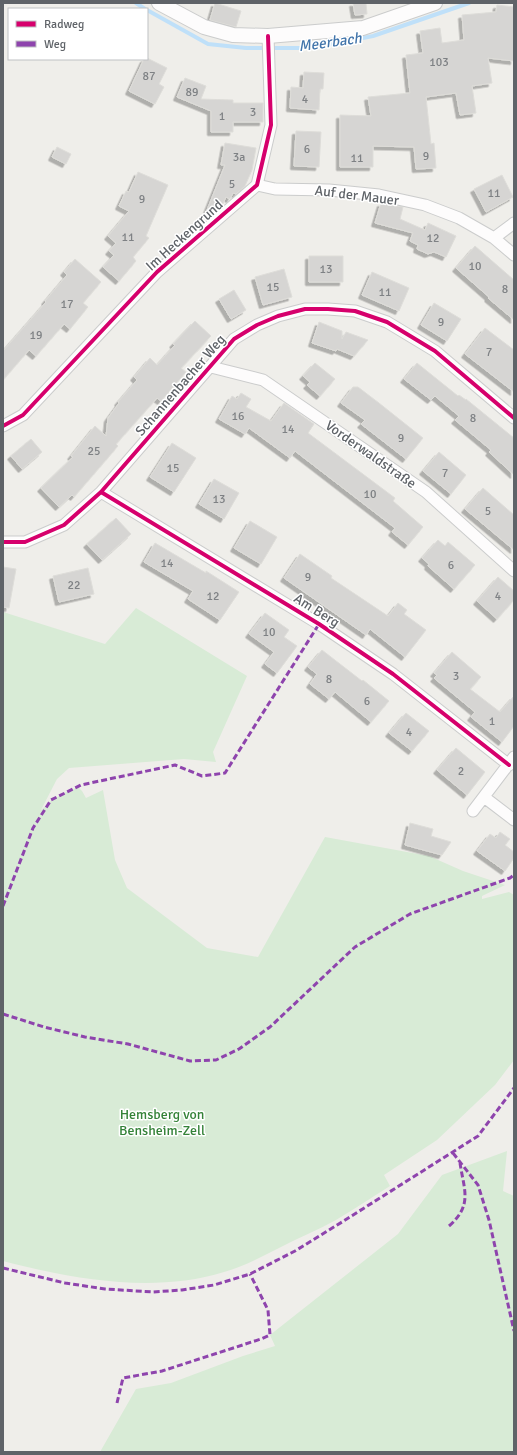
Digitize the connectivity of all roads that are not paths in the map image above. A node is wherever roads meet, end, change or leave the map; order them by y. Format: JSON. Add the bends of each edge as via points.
{"nodes":[{"id":1,"x":159,"y":3,"type":"edge"},
{"id":2,"x":435,"y":3,"type":"edge"},
{"id":3,"x":268,"y":44,"type":"junction"},
{"id":4,"x":257,"y":185,"type":"junction"},
{"id":5,"x":514,"y":223,"type":"edge"},
{"id":6,"x":494,"y":238,"type":"junction"},
{"id":7,"x":514,"y":255,"type":"edge"},
{"id":8,"x":210,"y":367,"type":"junction"},
{"id":9,"x":514,"y":418,"type":"edge"},
{"id":10,"x":3,"y":426,"type":"edge"},
{"id":11,"x":101,"y":492,"type":"junction"},
{"id":12,"x":3,"y":542,"type":"edge"},
{"id":13,"x":514,"y":571,"type":"edge"},
{"id":14,"x":511,"y":761,"type":"edge"},
{"id":15,"x":484,"y":798,"type":"junction"},
{"id":16,"x":473,"y":811,"type":"dead end"},
{"id":17,"x":514,"y":820,"type":"edge"}],
"edges":[{"from":1,"to":3,"type":"street","via":[[204,27]]},
{"from":2,"to":3,"type":"street","via":[[363,28]]},
{"from":3,"to":4,"type":"street","via":[[271,125]]},
{"from":4,"to":6,"type":"street","name":"Auf der Mauer","via":[[275,189],[329,190],[387,196],[426,205],[459,218]]},
{"from":4,"to":10,"type":"street","name":"Im Heckengrund","via":[[157,272],[23,415]]},
{"from":5,"to":6,"type":"street"},
{"from":6,"to":7,"type":"street","name":"Auf der Mauer"},
{"from":8,"to":9,"type":"street","name":"Schannenbacher Weg","via":[[234,339],[278,316],[305,310],[356,311],[387,322],[435,351]]},
{"from":8,"to":11,"type":"street","name":"Schannenbacher Weg"},
{"from":8,"to":13,"type":"street","name":"Vorderwaldstraße","via":[[263,380],[426,492]]},
{"from":11,"to":12,"type":"street","name":"Schannenbacher Weg","via":[[64,525],[25,542]]},
{"from":11,"to":14,"type":"street","name":"Am Berg","via":[[319,624],[393,674]]},
{"from":14,"to":15,"type":"street"},
{"from":15,"to":16,"type":"street"},
{"from":15,"to":17,"type":"street"}]}
